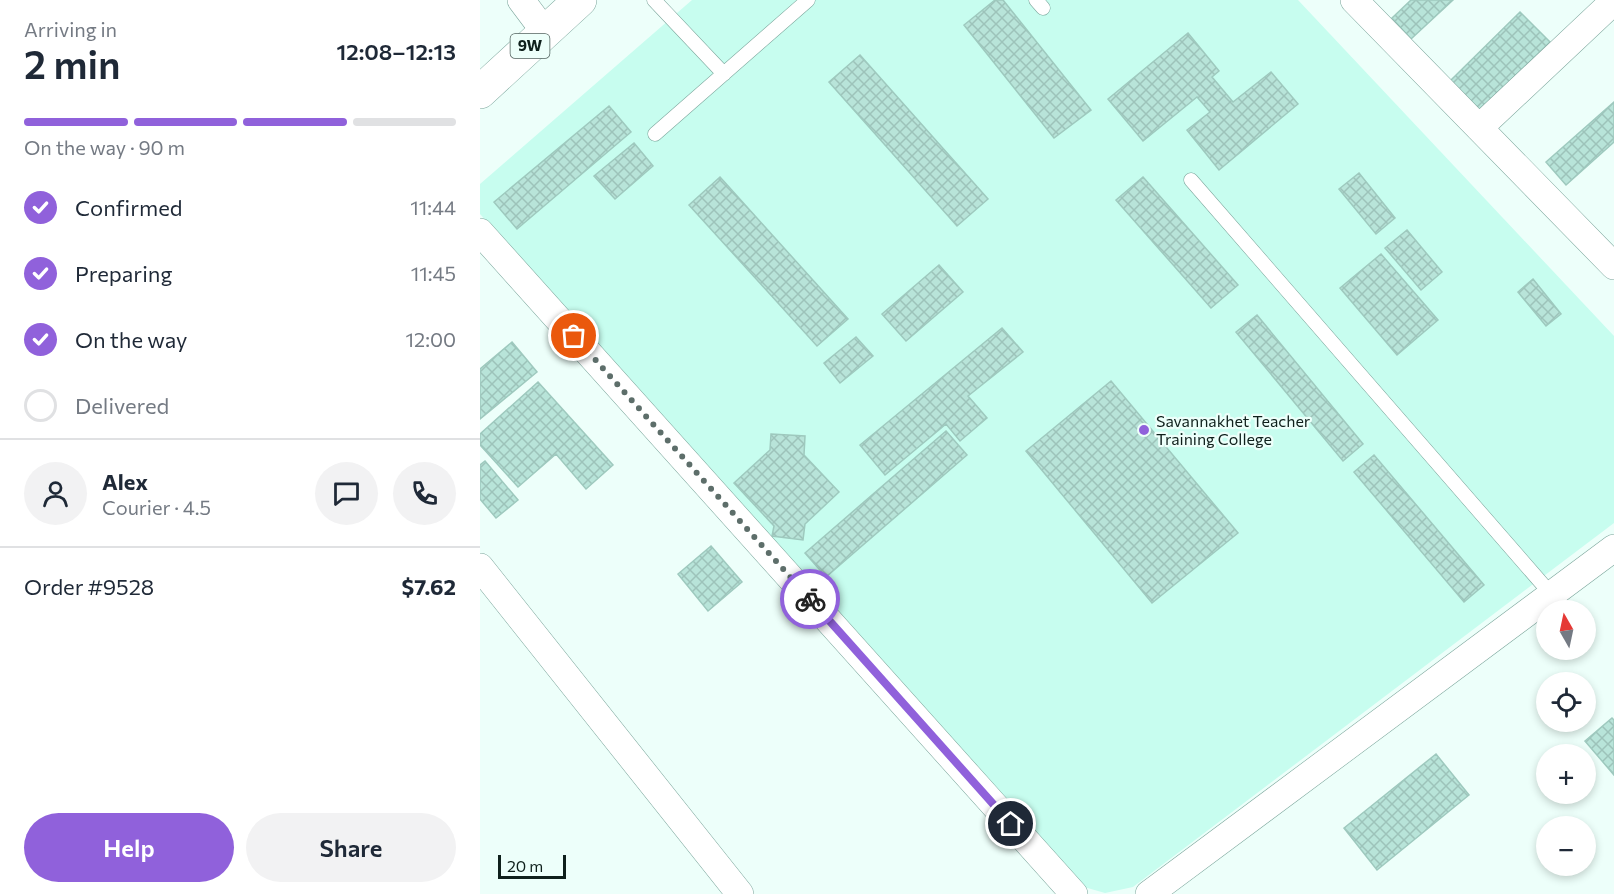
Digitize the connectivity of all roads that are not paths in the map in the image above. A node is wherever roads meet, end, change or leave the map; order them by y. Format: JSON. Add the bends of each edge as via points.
{"nodes":[{"id":1,"x":521,"y":0,"type":"edge"},
{"id":2,"x":580,"y":0,"type":"edge"},
{"id":3,"x":654,"y":0,"type":"edge"},
{"id":4,"x":808,"y":0,"type":"edge"},
{"id":5,"x":1354,"y":0,"type":"edge"},
{"id":6,"x":1614,"y":1,"type":"edge"},
{"id":7,"x":546,"y":32,"type":"junction"},
{"id":8,"x":724,"y":74,"type":"junction"},
{"id":9,"x":480,"y":92,"type":"edge"},
{"id":10,"x":1479,"y":128,"type":"junction"},
{"id":11,"x":655,"y":134,"type":"dead end"},
{"id":12,"x":1191,"y":180,"type":"dead end"},
{"id":13,"x":480,"y":232,"type":"edge"},
{"id":14,"x":1614,"y":266,"type":"edge"},
{"id":15,"x":1614,"y":548,"type":"edge"},
{"id":16,"x":480,"y":567,"type":"edge"},
{"id":17,"x":1551,"y":594,"type":"junction"},
{"id":18,"x":740,"y":894,"type":"edge"},
{"id":19,"x":1074,"y":894,"type":"edge"},
{"id":20,"x":1149,"y":894,"type":"edge"}],
"edges":[{"from":1,"to":7,"type":"street"},
{"from":2,"to":7,"type":"highway","number":"9W"},
{"from":3,"to":8,"type":"lane"},
{"from":4,"to":8,"type":"lane"},
{"from":5,"to":10,"type":"street"},
{"from":6,"to":10,"type":"street"},
{"from":7,"to":9,"type":"highway","number":"9W"},
{"from":8,"to":11,"type":"lane"},
{"from":10,"to":14,"type":"street"},
{"from":12,"to":17,"type":"lane"},
{"from":13,"to":19,"type":"street"},
{"from":15,"to":17,"type":"street"},
{"from":16,"to":18,"type":"street"},
{"from":17,"to":20,"type":"street"}]}
